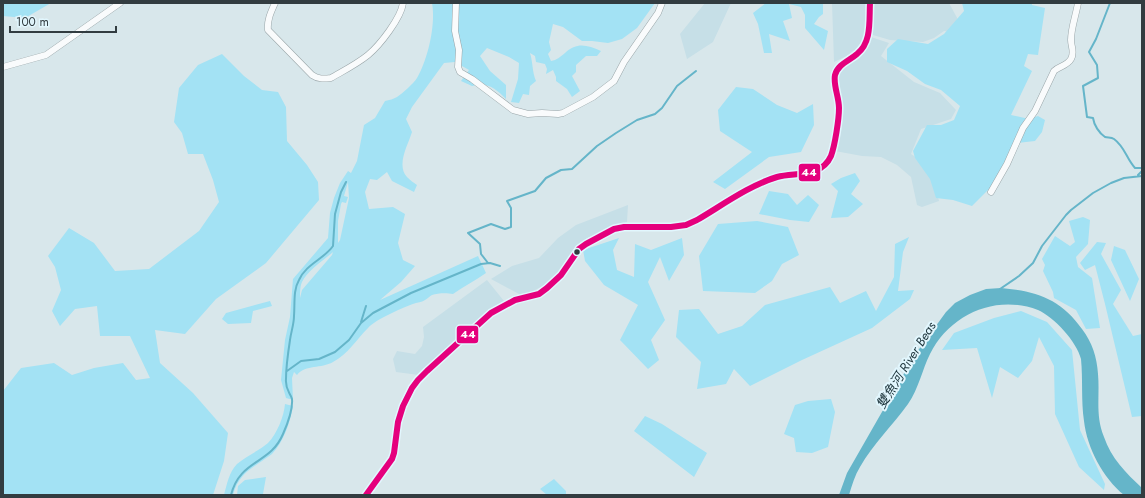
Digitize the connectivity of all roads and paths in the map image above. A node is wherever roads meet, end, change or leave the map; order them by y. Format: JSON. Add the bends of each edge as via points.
{"nodes":[{"id":1,"x":120,"y":3,"type":"edge"},
{"id":2,"x":275,"y":3,"type":"edge"},
{"id":3,"x":403,"y":3,"type":"edge"},
{"id":4,"x":456,"y":3,"type":"edge"},
{"id":5,"x":662,"y":3,"type":"edge"},
{"id":6,"x":870,"y":3,"type":"edge"},
{"id":7,"x":1078,"y":3,"type":"edge"},
{"id":8,"x":3,"y":67,"type":"edge"},
{"id":9,"x":991,"y":192,"type":"dead end"},
{"id":10,"x":366,"y":495,"type":"edge"}],
"edges":[{"from":1,"to":8,"type":"street","via":[[46,55]]},
{"from":2,"to":3,"type":"street","via":[[270,13],[268,30],[312,75],[324,79],[331,78],[369,54],[394,25]]},
{"from":4,"to":5,"type":"street","via":[[455,31],[460,72],[472,78],[513,110],[528,114],[563,113],[593,97],[614,81]]},
{"from":6,"to":10,"type":"street","via":[[869,30],[863,48],[838,68],[836,74],[840,107],[837,125],[831,155],[820,169],[779,176],[762,182],[686,225],[614,229],[579,249],[561,275],[547,288],[539,294],[515,300],[491,313],[418,380],[403,406],[392,459]]},
{"from":7,"to":9,"type":"street","via":[[1071,41],[1074,54],[1064,66],[1054,71],[1035,111],[1023,128],[1008,164]]}]}
